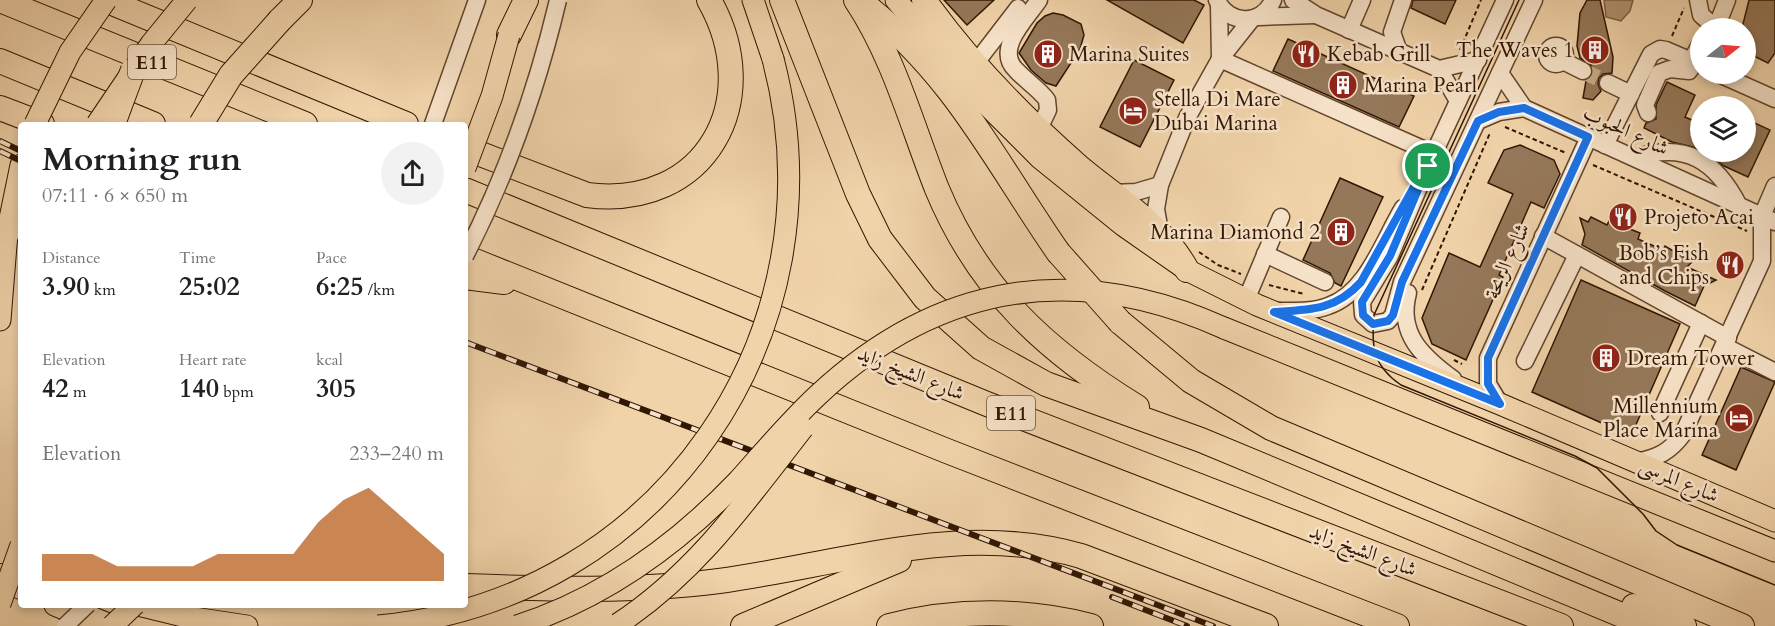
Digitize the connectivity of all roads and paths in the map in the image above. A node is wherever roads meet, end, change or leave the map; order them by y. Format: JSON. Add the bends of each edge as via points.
{"nodes":[{"id":1,"x":0,"y":0,"type":"edge"},
{"id":2,"x":105,"y":0,"type":"edge"},
{"id":3,"x":187,"y":0,"type":"edge"},
{"id":4,"x":300,"y":0,"type":"edge"},
{"id":5,"x":477,"y":0,"type":"edge"},
{"id":6,"x":515,"y":0,"type":"edge"},
{"id":7,"x":526,"y":0,"type":"edge"},
{"id":8,"x":558,"y":0,"type":"edge"},
{"id":9,"x":709,"y":0,"type":"edge"},
{"id":10,"x":753,"y":0,"type":"edge"},
{"id":11,"x":782,"y":0,"type":"edge"},
{"id":12,"x":858,"y":0,"type":"edge"},
{"id":13,"x":896,"y":0,"type":"edge"},
{"id":14,"x":924,"y":0,"type":"edge"},
{"id":15,"x":1039,"y":0,"type":"edge"},
{"id":16,"x":1273,"y":0,"type":"edge"},
{"id":17,"x":1293,"y":0,"type":"edge"},
{"id":18,"x":1362,"y":0,"type":"edge"},
{"id":19,"x":1403,"y":0,"type":"edge"},
{"id":20,"x":1481,"y":0,"type":"edge"},
{"id":21,"x":1505,"y":0,"type":"edge"},
{"id":22,"x":1534,"y":0,"type":"edge"},
{"id":23,"x":1687,"y":0,"type":"edge"},
{"id":24,"x":1698,"y":0,"type":"edge"},
{"id":25,"x":1727,"y":0,"type":"edge"},
{"id":26,"x":1218,"y":3,"type":"edge"},
{"id":27,"x":1018,"y":8,"type":"dead end"},
{"id":28,"x":1316,"y":15,"type":"junction"},
{"id":29,"x":1255,"y":18,"type":"junction"},
{"id":30,"x":1704,"y":18,"type":"edge"},
{"id":31,"x":1720,"y":18,"type":"edge"},
{"id":32,"x":1349,"y":30,"type":"junction"},
{"id":33,"x":509,"y":35,"type":"junction"},
{"id":34,"x":1666,"y":50,"type":"junction"},
{"id":35,"x":1399,"y":52,"type":"junction"},
{"id":36,"x":1472,"y":55,"type":"junction"},
{"id":37,"x":1220,"y":59,"type":"junction"},
{"id":38,"x":1690,"y":60,"type":"edge"},
{"id":39,"x":0,"y":61,"type":"edge"},
{"id":40,"x":1563,"y":61,"type":"dead end"},
{"id":41,"x":975,"y":64,"type":"junction"},
{"id":42,"x":1439,"y":69,"type":"junction"},
{"id":43,"x":133,"y":70,"type":"junction"},
{"id":44,"x":1690,"y":70,"type":"edge"},
{"id":45,"x":1583,"y":71,"type":"tunnel mouth"},
{"id":46,"x":1500,"y":73,"type":"junction"},
{"id":47,"x":1608,"y":83,"type":"tunnel mouth"},
{"id":48,"x":1741,"y":84,"type":"edge"},
{"id":49,"x":1631,"y":94,"type":"junction"},
{"id":50,"x":1775,"y":99,"type":"edge"},
{"id":51,"x":1458,"y":101,"type":"junction"},
{"id":52,"x":0,"y":108,"type":"edge"},
{"id":53,"x":1524,"y":108,"type":"junction"},
{"id":54,"x":1648,"y":113,"type":"dead end"},
{"id":55,"x":1490,"y":118,"type":"junction"},
{"id":56,"x":35,"y":122,"type":"edge"},
{"id":57,"x":37,"y":122,"type":"edge"},
{"id":58,"x":98,"y":122,"type":"edge"},
{"id":59,"x":114,"y":122,"type":"edge"},
{"id":60,"x":148,"y":122,"type":"edge"},
{"id":61,"x":202,"y":122,"type":"edge"},
{"id":62,"x":300,"y":122,"type":"edge"},
{"id":63,"x":401,"y":122,"type":"edge"},
{"id":64,"x":434,"y":122,"type":"edge"},
{"id":65,"x":1039,"y":129,"type":"junction"},
{"id":66,"x":1588,"y":137,"type":"junction"},
{"id":67,"x":1605,"y":145,"type":"junction"},
{"id":68,"x":468,"y":149,"type":"edge"},
{"id":69,"x":1635,"y":158,"type":"junction"},
{"id":70,"x":1579,"y":159,"type":"junction"},
{"id":71,"x":468,"y":160,"type":"edge"},
{"id":72,"x":1431,"y":160,"type":"junction"},
{"id":73,"x":18,"y":178,"type":"edge"},
{"id":74,"x":1160,"y":185,"type":"junction"},
{"id":75,"x":1775,"y":186,"type":"edge"},
{"id":76,"x":468,"y":191,"type":"edge"},
{"id":77,"x":1112,"y":193,"type":"junction"},
{"id":78,"x":1739,"y":206,"type":"junction"},
{"id":79,"x":1281,"y":217,"type":"dead end"},
{"id":80,"x":1768,"y":219,"type":"edge"},
{"id":81,"x":1429,"y":227,"type":"junction"},
{"id":82,"x":1160,"y":232,"type":"junction"},
{"id":83,"x":1750,"y":233,"type":"dead end"},
{"id":84,"x":1543,"y":236,"type":"junction"},
{"id":85,"x":3,"y":242,"type":"edge"},
{"id":86,"x":468,"y":250,"type":"edge"},
{"id":87,"x":1265,"y":254,"type":"junction"},
{"id":88,"x":1577,"y":255,"type":"junction"},
{"id":89,"x":468,"y":257,"type":"edge"},
{"id":90,"x":1190,"y":259,"type":"junction"},
{"id":91,"x":1246,"y":276,"type":"dead end"},
{"id":92,"x":468,"y":277,"type":"edge"},
{"id":93,"x":1325,"y":282,"type":"dead end"},
{"id":94,"x":530,"y":284,"type":"junction"},
{"id":95,"x":1265,"y":284,"type":"dead end"},
{"id":96,"x":1420,"y":294,"type":"dead end"},
{"id":97,"x":1305,"y":295,"type":"dead end"},
{"id":98,"x":1246,"y":300,"type":"junction"},
{"id":99,"x":1274,"y":312,"type":"junction"},
{"id":100,"x":0,"y":320,"type":"edge"},
{"id":101,"x":1701,"y":323,"type":"junction"},
{"id":102,"x":1726,"y":342,"type":"junction"},
{"id":103,"x":1452,"y":359,"type":"dead end"},
{"id":104,"x":1525,"y":361,"type":"dead end"},
{"id":105,"x":1462,"y":364,"type":"dead end"},
{"id":106,"x":1775,"y":372,"type":"edge"},
{"id":107,"x":846,"y":373,"type":"junction"},
{"id":108,"x":1471,"y":392,"type":"junction"},
{"id":109,"x":1500,"y":404,"type":"junction"},
{"id":110,"x":1660,"y":413,"type":"dead end"},
{"id":111,"x":1201,"y":440,"type":"junction"},
{"id":112,"x":1636,"y":462,"type":"junction"},
{"id":113,"x":1775,"y":521,"type":"edge"},
{"id":114,"x":932,"y":548,"type":"junction"},
{"id":115,"x":1775,"y":551,"type":"edge"},
{"id":116,"x":18,"y":553,"type":"edge"},
{"id":117,"x":0,"y":555,"type":"edge"},
{"id":118,"x":1502,"y":563,"type":"junction"},
{"id":119,"x":18,"y":564,"type":"edge"},
{"id":120,"x":0,"y":576,"type":"edge"},
{"id":121,"x":18,"y":585,"type":"edge"},
{"id":122,"x":468,"y":586,"type":"edge"},
{"id":123,"x":0,"y":604,"type":"edge"},
{"id":124,"x":66,"y":608,"type":"edge"},
{"id":125,"x":84,"y":608,"type":"edge"},
{"id":126,"x":131,"y":608,"type":"edge"},
{"id":127,"x":151,"y":608,"type":"edge"},
{"id":128,"x":65,"y":626,"type":"edge"},
{"id":129,"x":111,"y":626,"type":"edge"},
{"id":130,"x":247,"y":626,"type":"edge"},
{"id":131,"x":378,"y":626,"type":"edge"},
{"id":132,"x":517,"y":626,"type":"edge"},
{"id":133,"x":614,"y":626,"type":"edge"},
{"id":134,"x":743,"y":626,"type":"edge"},
{"id":135,"x":889,"y":626,"type":"edge"},
{"id":136,"x":1091,"y":626,"type":"edge"},
{"id":137,"x":1266,"y":626,"type":"edge"},
{"id":138,"x":1397,"y":626,"type":"edge"},
{"id":139,"x":1561,"y":626,"type":"edge"},
{"id":140,"x":1648,"y":626,"type":"edge"},
{"id":141,"x":1684,"y":626,"type":"edge"},
{"id":142,"x":1742,"y":626,"type":"edge"}],
"edges":[{"from":1,"to":62,"type":"highway","number":"E11"},
{"from":2,"to":56,"type":"main road","bridge":true,"via":[[70,52]]},
{"from":2,"to":63,"type":"highway"},
{"from":3,"to":43,"type":"main road","bridge":true},
{"from":4,"to":61,"type":"highway","bridge":true,"via":[[246,56]]},
{"from":5,"to":64,"type":"street"},
{"from":6,"to":33,"type":"main road"},
{"from":7,"to":33,"type":"highway"},
{"from":8,"to":86,"type":"street","bridge":true,"via":[[522,126]]},
{"from":9,"to":68,"type":"highway","via":[[731,54],[728,113],[697,163],[681,175],[646,192],[597,196]]},
{"from":10,"to":131,"type":"main road","bridge":true,"via":[[780,88],[788,148],[788,208],[774,297],[754,353],[728,407],[668,487],[624,528],[585,555],[479,606],[440,617]]},
{"from":11,"to":111,"type":"highway","via":[[868,217],[894,260],[942,316],[981,348],[1024,373]]},
{"from":12,"to":111,"type":"highway","via":[[884,53],[957,231],[998,294],[1032,330],[1084,372],[1141,409]]},
{"from":12,"to":142,"type":"highway","bridge":true,"via":[[900,35],[950,89],[1058,252],[1098,300],[1142,343],[1191,381],[1243,414],[1398,484]]},
{"from":13,"to":90,"type":"main road","name":"شارع المرسى","via":[[984,102],[1040,158],[1124,226]]},
{"from":14,"to":41,"type":"highway"},
{"from":15,"to":65,"type":"street","via":[[1009,44],[1008,54],[1014,69],[1047,100],[1048,110]]},
{"from":16,"to":29,"type":"street","via":[[1267,11]]},
{"from":17,"to":28,"type":"street"},
{"from":18,"to":32,"type":"street"},
{"from":19,"to":35,"type":"street","via":[[1392,32]]},
{"from":20,"to":36,"type":"path","via":[[1458,54]]},
{"from":21,"to":36,"type":"street"},
{"from":22,"to":46,"type":"street"},
{"from":23,"to":34,"type":"path"},
{"from":24,"to":30,"type":"street"},
{"from":25,"to":31,"type":"street"},
{"from":26,"to":29,"type":"street","via":[[1233,17]]},
{"from":26,"to":37,"type":"street"},
{"from":27,"to":41,"type":"street"},
{"from":28,"to":29,"type":"street"},
{"from":28,"to":32,"type":"street"},
{"from":29,"to":37,"type":"street"},
{"from":32,"to":35,"type":"street"},
{"from":33,"to":71,"type":"main road","bridge":true},
{"from":34,"to":38,"type":"street"},
{"from":34,"to":49,"type":"street","via":[[1651,54]]},
{"from":35,"to":42,"type":"street"},
{"from":36,"to":42,"type":"street"},
{"from":36,"to":51,"type":"street"},
{"from":37,"to":72,"type":"street"},
{"from":37,"to":74,"type":"street","via":[[1187,118]]},
{"from":39,"to":60,"type":"highway"},
{"from":40,"to":45,"type":"street"},
{"from":41,"to":65,"type":"highway"},
{"from":42,"to":51,"type":"street"},
{"from":43,"to":58,"type":"main road","bridge":true},
{"from":43,"to":59,"type":"highway","bridge":true},
{"from":44,"to":54,"type":"street","via":[[1659,73],[1645,105]]},
{"from":46,"to":53,"type":"street"},
{"from":46,"to":55,"type":"street"},
{"from":47,"to":49,"type":"street"},
{"from":48,"to":50,"type":"street"},
{"from":49,"to":67,"type":"street"},
{"from":51,"to":72,"type":"street"},
{"from":52,"to":57,"type":"highway"},
{"from":53,"to":55,"type":"street"},
{"from":53,"to":66,"type":"street","name":"شارع الحبوب"},
{"from":55,"to":70,"type":"path"},
{"from":55,"to":81,"type":"street"},
{"from":55,"to":96,"type":"path"},
{"from":65,"to":77,"type":"highway"},
{"from":66,"to":67,"type":"street","name":"شارع الحبوب"},
{"from":66,"to":70,"type":"street","name":"شارع الريحة"},
{"from":67,"to":69,"type":"street","name":"شارع الحبوب"},
{"from":69,"to":78,"type":"street","name":"شارع الحبوب"},
{"from":69,"to":78,"type":"street","via":[[1666,152],[1694,156],[1721,177]]},
{"from":70,"to":83,"type":"path"},
{"from":70,"to":84,"type":"street","name":"شارع الريحة"},
{"from":72,"to":81,"type":"street","via":[[1388,262],[1362,302],[1367,321],[1381,324],[1393,315],[1402,282]]},
{"from":72,"to":99,"type":"street","via":[[1352,293],[1327,307]]},
{"from":73,"to":85,"type":"main road"},
{"from":74,"to":77,"type":"street"},
{"from":74,"to":82,"type":"street","via":[[1156,209]]},
{"from":75,"to":80,"type":"street"},
{"from":76,"to":139,"type":"highway","name":"شارع الشيخ زايد","number":"E11","via":[[987,404]]},
{"from":77,"to":82,"type":"highway"},
{"from":78,"to":80,"type":"street","name":"شارع الحبوب"},
{"from":79,"to":87,"type":"street"},
{"from":80,"to":102,"type":"street","via":[[1762,261]]},
{"from":81,"to":108,"type":"street","via":[[1406,301],[1407,327],[1428,361]]},
{"from":82,"to":90,"type":"highway"},
{"from":84,"to":88,"type":"street"},
{"from":84,"to":109,"type":"street","name":"شارع الريحة","via":[[1488,358],[1488,384]]},
{"from":85,"to":100,"type":"main road"},
{"from":87,"to":93,"type":"street"},
{"from":87,"to":98,"type":"street"},
{"from":88,"to":101,"type":"street"},
{"from":88,"to":104,"type":"street"},
{"from":89,"to":94,"type":"highway"},
{"from":90,"to":91,"type":"path"},
{"from":90,"to":98,"type":"main road","name":"شارع المرسى"},
{"from":92,"to":94,"type":"highway"},
{"from":94,"to":138,"type":"highway"},
{"from":95,"to":97,"type":"path"},
{"from":98,"to":99,"type":"main road","name":"شارع المرسى"},
{"from":99,"to":108,"type":"main road","name":"شارع المرسى"},
{"from":101,"to":102,"type":"street"},
{"from":101,"to":110,"type":"street"},
{"from":102,"to":106,"type":"street"},
{"from":102,"to":112,"type":"street","via":[[1674,447],[1662,455]]},
{"from":103,"to":105,"type":"path"},
{"from":107,"to":115,"type":"main road","name":"شارع المرسى","bridge":true,"via":[[889,339],[938,314],[980,299],[1023,291],[1074,289],[1126,296],[1176,309]]},
{"from":107,"to":132,"type":"main road","bridge":true,"via":[[819,394],[724,495],[663,550],[592,595]]},
{"from":107,"to":133,"type":"main road","bridge":true,"via":[[696,561],[659,595]]},
{"from":108,"to":109,"type":"main road","name":"شارع المرسى"},
{"from":109,"to":112,"type":"main road","name":"شارع المرسى"},
{"from":111,"to":118,"type":"highway"},
{"from":112,"to":113,"type":"main road","name":"شارع المرسى"},
{"from":114,"to":122,"type":"highway","via":[[862,555],[758,576],[676,586],[579,590]]},
{"from":114,"to":134,"type":"highway"},
{"from":114,"to":137,"type":"highway","via":[[1007,542],[1057,549]]},
{"from":116,"to":123,"type":"main road","bridge":true},
{"from":117,"to":119,"type":"main road"},
{"from":118,"to":140,"type":"highway"},
{"from":118,"to":141,"type":"highway","via":[[1593,589]]},
{"from":120,"to":121,"type":"highway"},
{"from":124,"to":129,"type":"highway"},
{"from":125,"to":128,"type":"street","bridge":true},
{"from":126,"to":129,"type":"main road","bridge":true},
{"from":127,"to":130,"type":"main road"},
{"from":135,"to":136,"type":"highway","via":[[944,616],[997,613]]}]}
